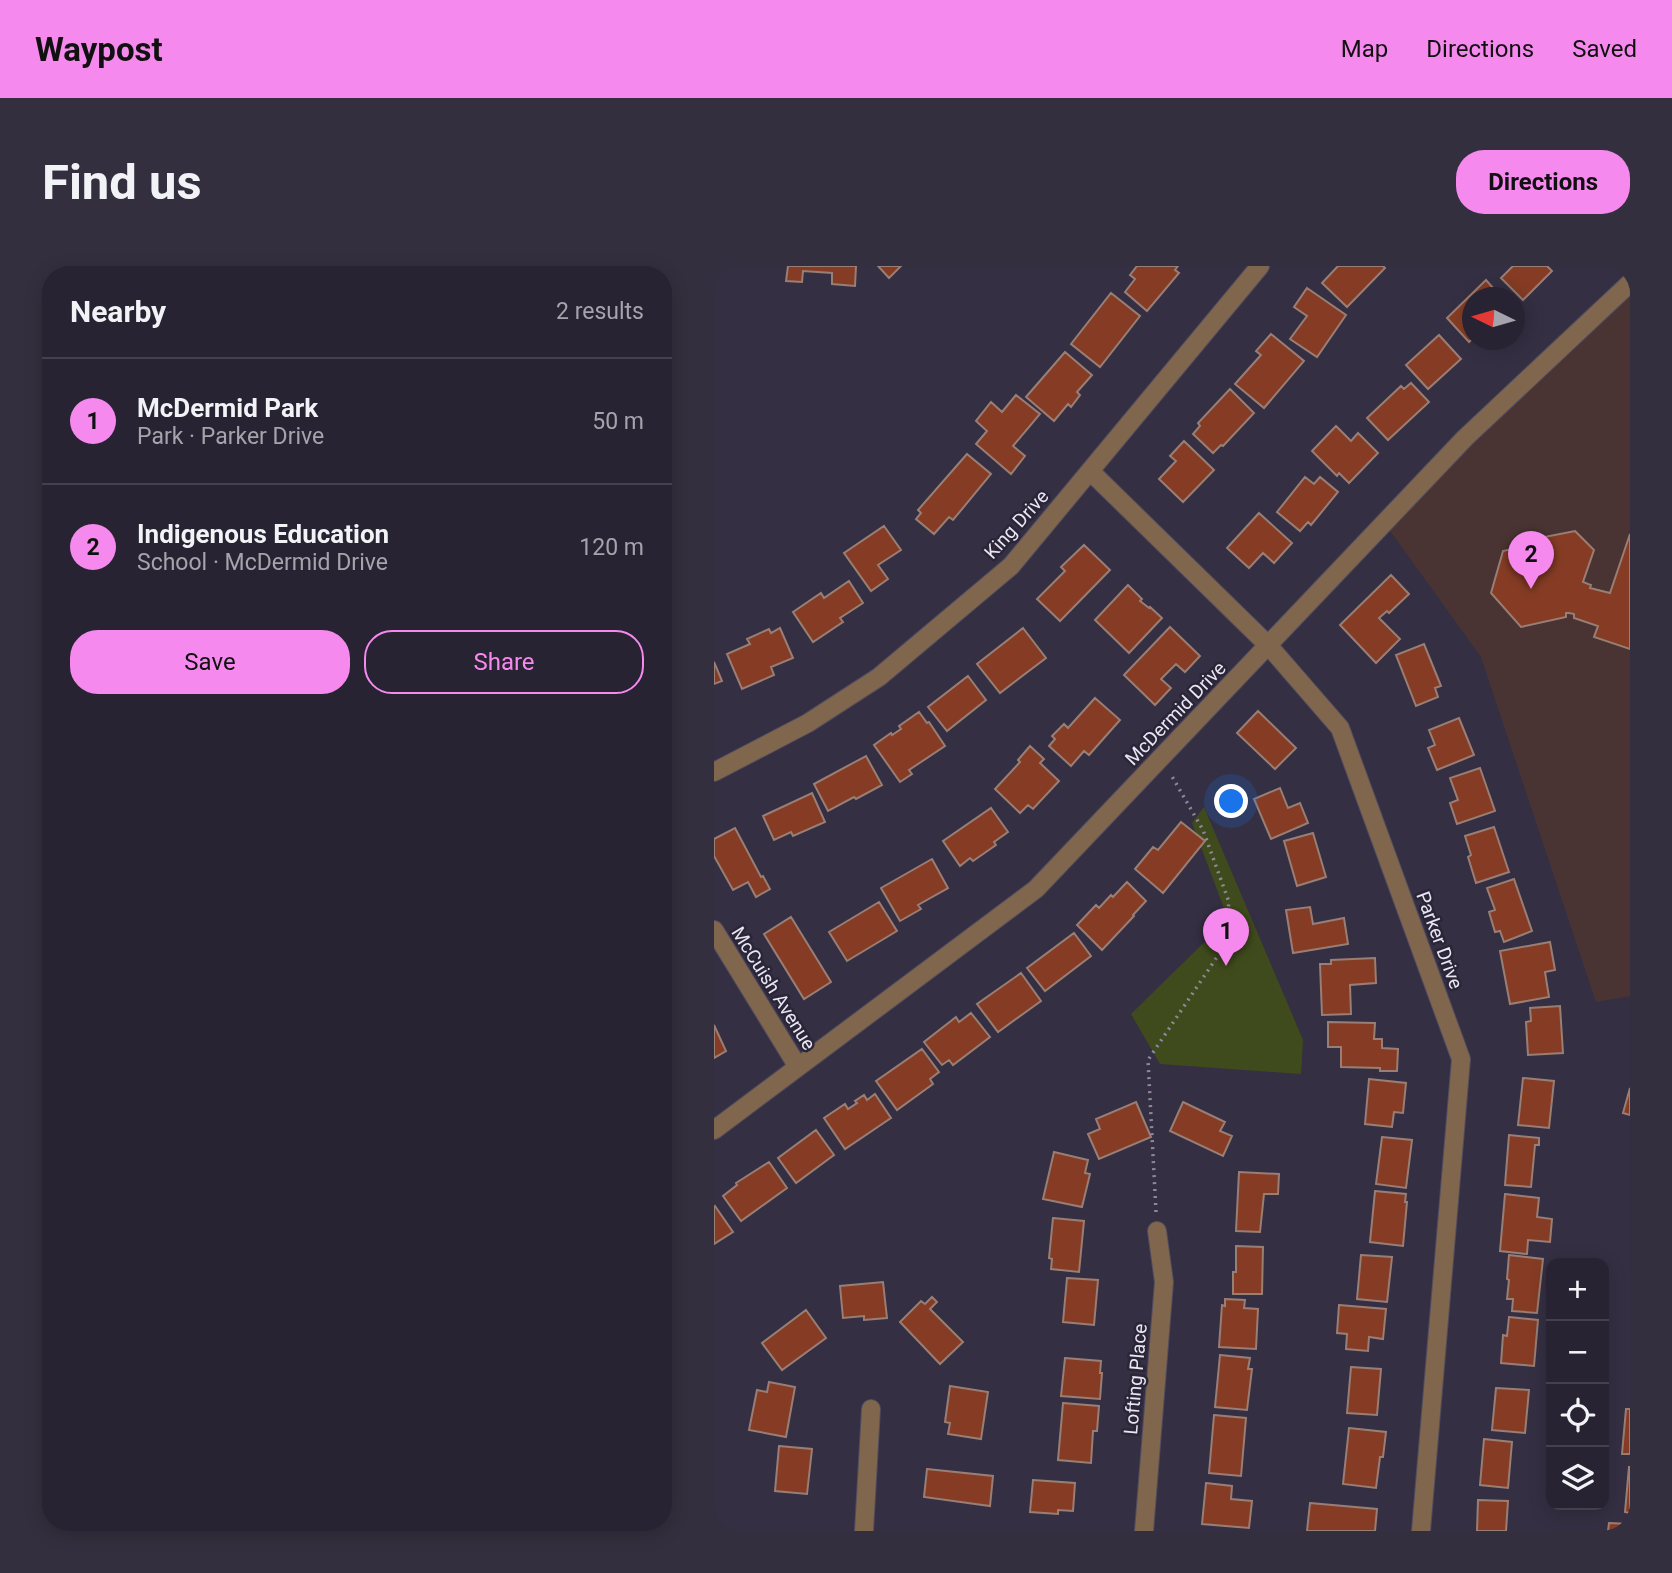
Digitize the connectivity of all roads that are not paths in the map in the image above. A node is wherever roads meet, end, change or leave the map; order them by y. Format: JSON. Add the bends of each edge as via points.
{"nodes":[{"id":1,"x":1260,"y":266,"type":"edge"},
{"id":2,"x":1630,"y":283,"type":"edge"},
{"id":3,"x":1090,"y":471,"type":"junction"},
{"id":4,"x":1268,"y":645,"type":"junction"},
{"id":5,"x":714,"y":772,"type":"edge"},
{"id":6,"x":714,"y":930,"type":"edge"},
{"id":7,"x":798,"y":1067,"type":"junction"},
{"id":8,"x":714,"y":1130,"type":"edge"},
{"id":9,"x":1157,"y":1231,"type":"road end"},
{"id":10,"x":871,"y":1409,"type":"dead end"},
{"id":11,"x":864,"y":1531,"type":"edge"},
{"id":12,"x":1144,"y":1531,"type":"edge"},
{"id":13,"x":1421,"y":1531,"type":"edge"}],
"edges":[{"from":1,"to":3,"type":"street","name":"King Drive"},
{"from":2,"to":4,"type":"street","name":"McDermid Drive","via":[[1465,438]]},
{"from":3,"to":4,"type":"street","name":"Parker Drive"},
{"from":3,"to":5,"type":"street","name":"King Drive","via":[[1011,565],[879,677],[808,723]]},
{"from":4,"to":7,"type":"street","name":"McDermid Drive","via":[[1036,890]]},
{"from":4,"to":13,"type":"street","name":"Parker Drive","via":[[1340,728],[1461,1059]]},
{"from":6,"to":7,"type":"street","name":"McCuish Avenue"},
{"from":7,"to":8,"type":"street","name":"McDermid Drive"},
{"from":9,"to":12,"type":"street","name":"Lofting Place","via":[[1164,1282]]},
{"from":10,"to":11,"type":"street"}]}
